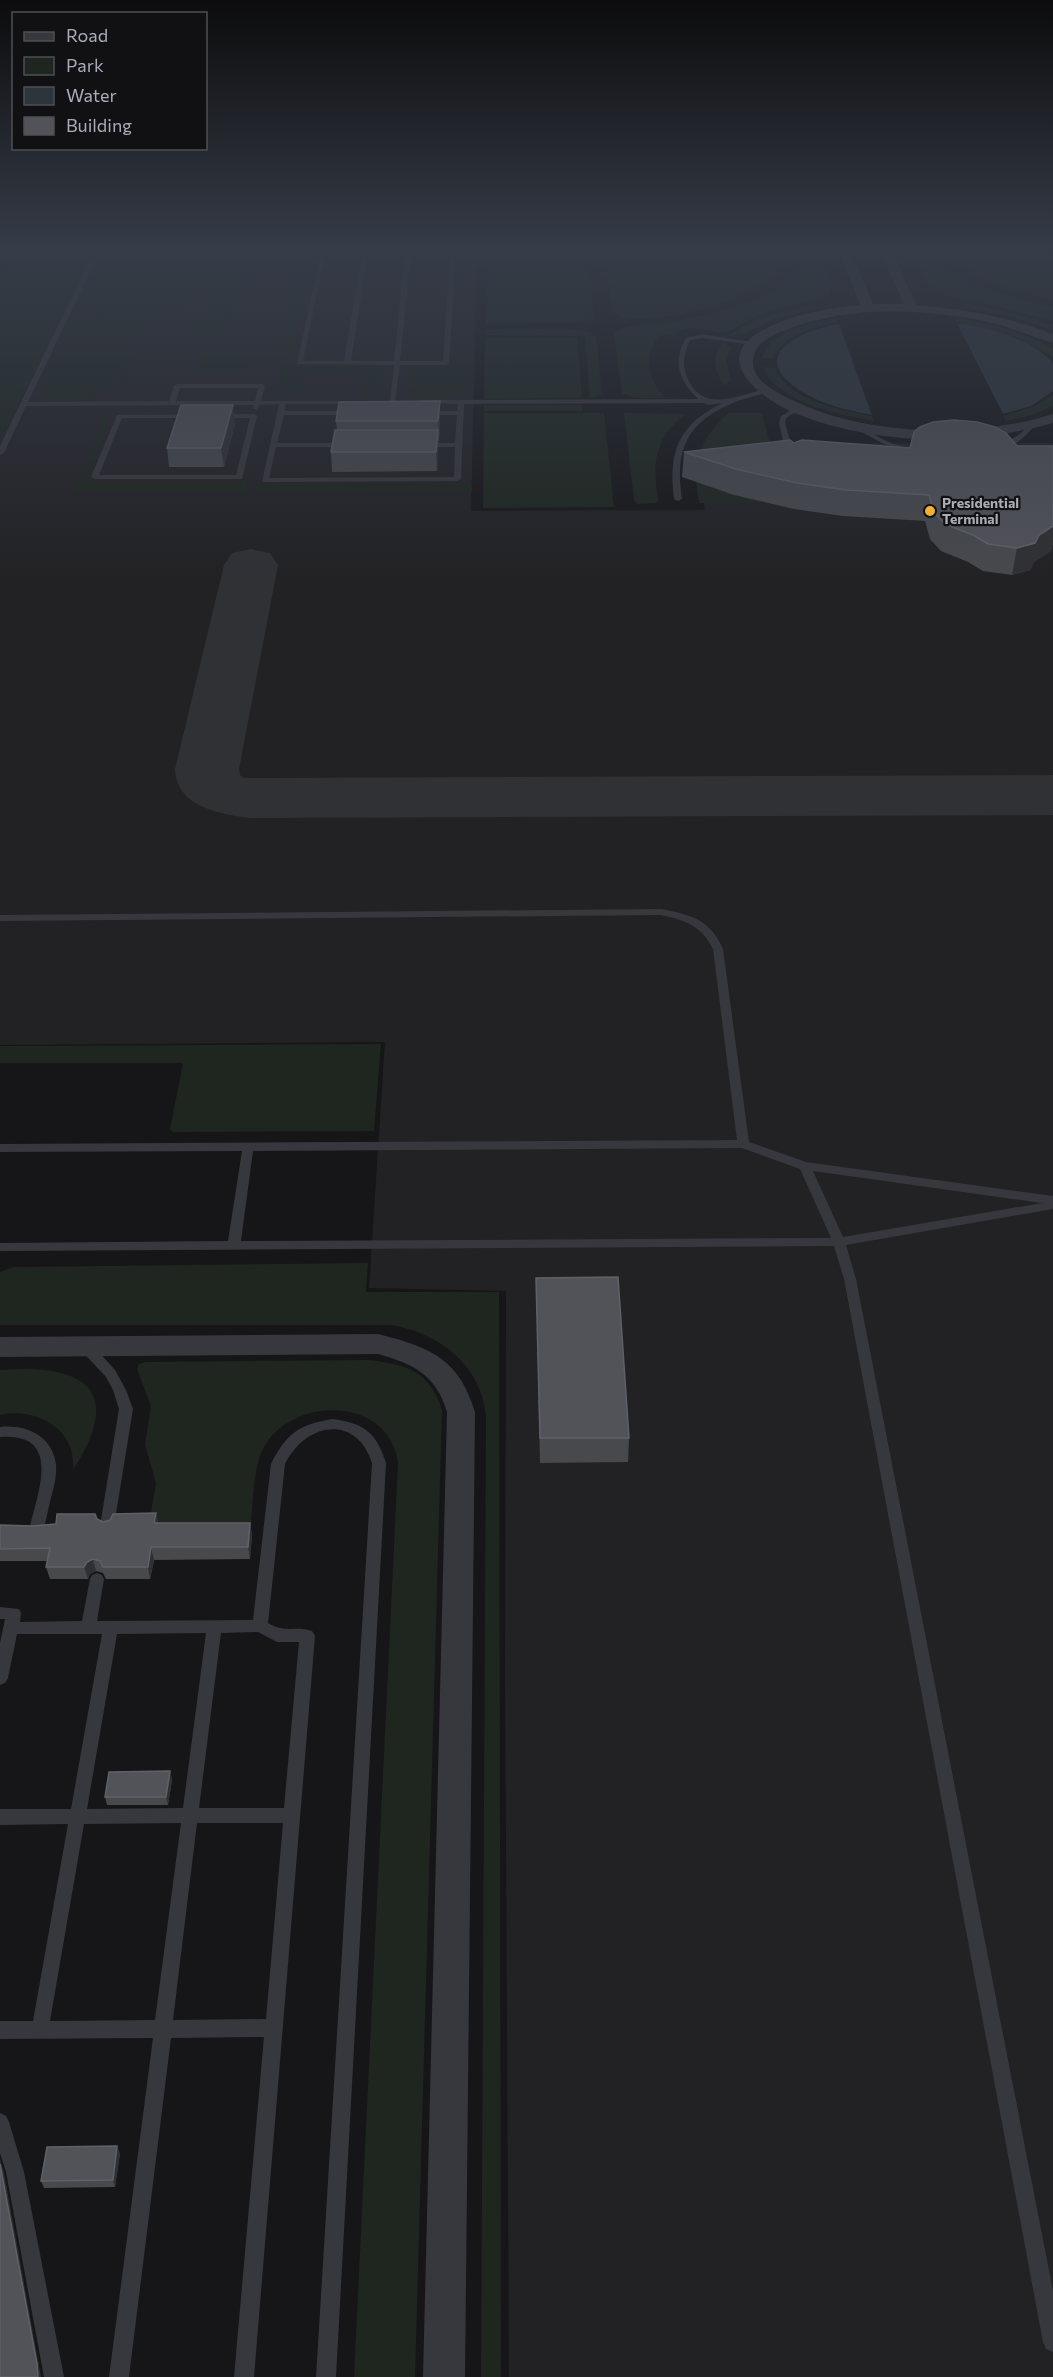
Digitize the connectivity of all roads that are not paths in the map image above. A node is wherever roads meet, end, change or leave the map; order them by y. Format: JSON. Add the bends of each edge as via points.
{"nodes":[{"id":1,"x":45,"y":358,"type":"edge"},
{"id":2,"x":300,"y":358,"type":"edge"},
{"id":3,"x":348,"y":358,"type":"edge"},
{"id":4,"x":398,"y":358,"type":"edge"},
{"id":5,"x":446,"y":358,"type":"edge"},
{"id":6,"x":682,"y":358,"type":"edge"},
{"id":7,"x":747,"y":358,"type":"edge"},
{"id":8,"x":347,"y":363,"type":"junction"},
{"id":9,"x":397,"y":363,"type":"junction"},
{"id":10,"x":765,"y":391,"type":"junction"},
{"id":11,"x":705,"y":401,"type":"junction"},
{"id":12,"x":728,"y":401,"type":"junction"},
{"id":13,"x":360,"y":402,"type":"edge"},
{"id":14,"x":382,"y":402,"type":"edge"},
{"id":15,"x":393,"y":402,"type":"junction"},
{"id":16,"x":404,"y":402,"type":"edge"},
{"id":17,"x":416,"y":402,"type":"edge"},
{"id":18,"x":461,"y":402,"type":"junction"},
{"id":19,"x":172,"y":403,"type":"junction"},
{"id":20,"x":257,"y":403,"type":"junction"},
{"id":21,"x":283,"y":403,"type":"junction"},
{"id":22,"x":23,"y":404,"type":"junction"},
{"id":23,"x":718,"y":406,"type":"junction"},
{"id":24,"x":798,"y":408,"type":"junction"},
{"id":25,"x":280,"y":413,"type":"junction"},
{"id":26,"x":359,"y":413,"type":"edge"},
{"id":27,"x":416,"y":413,"type":"edge"},
{"id":28,"x":461,"y":413,"type":"junction"},
{"id":29,"x":254,"y":416,"type":"junction"},
{"id":30,"x":1053,"y":418,"type":"edge"},
{"id":31,"x":852,"y":424,"type":"junction"},
{"id":32,"x":1033,"y":424,"type":"junction"},
{"id":33,"x":273,"y":445,"type":"junction"},
{"id":34,"x":355,"y":445,"type":"edge"},
{"id":35,"x":413,"y":445,"type":"edge"},
{"id":36,"x":459,"y":445,"type":"junction"},
{"id":37,"x":912,"y":451,"type":"edge"},
{"id":38,"x":994,"y":452,"type":"edge"},
{"id":39,"x":0,"y":453,"type":"edge"},
{"id":40,"x":793,"y":464,"type":"edge"},
{"id":41,"x":678,"y":499,"type":"dead end"},
{"id":42,"x":0,"y":918,"type":"edge"},
{"id":43,"x":742,"y":1144,"type":"junction"},
{"id":44,"x":248,"y":1147,"type":"junction"},
{"id":45,"x":0,"y":1148,"type":"edge"},
{"id":46,"x":805,"y":1166,"type":"junction"},
{"id":47,"x":1053,"y":1200,"type":"edge"},
{"id":48,"x":1053,"y":1205,"type":"edge"},
{"id":49,"x":839,"y":1242,"type":"junction"},
{"id":50,"x":234,"y":1245,"type":"junction"},
{"id":51,"x":0,"y":1247,"type":"edge"},
{"id":52,"x":83,"y":1346,"type":"junction"},
{"id":53,"x":0,"y":1347,"type":"edge"},
{"id":54,"x":0,"y":1432,"type":"edge"},
{"id":55,"x":107,"y":1526,"type":"edge"},
{"id":56,"x":36,"y":1530,"type":"edge"},
{"id":57,"x":97,"y":1579,"type":"dead end"},
{"id":58,"x":0,"y":1613,"type":"edge"},
{"id":59,"x":214,"y":1626,"type":"junction"},
{"id":60,"x":260,"y":1626,"type":"junction"},
{"id":61,"x":88,"y":1627,"type":"junction"},
{"id":62,"x":111,"y":1627,"type":"junction"},
{"id":63,"x":11,"y":1628,"type":"junction"},
{"id":64,"x":0,"y":1678,"type":"edge"},
{"id":65,"x":292,"y":1815,"type":"junction"},
{"id":66,"x":78,"y":1816,"type":"junction"},
{"id":67,"x":190,"y":1816,"type":"junction"},
{"id":68,"x":0,"y":1817,"type":"edge"},
{"id":69,"x":274,"y":2028,"type":"junction"},
{"id":70,"x":163,"y":2029,"type":"junction"},
{"id":71,"x":0,"y":2030,"type":"edge"},
{"id":72,"x":40,"y":2030,"type":"junction"},
{"id":73,"x":0,"y":2122,"type":"edge"},
{"id":74,"x":1053,"y":2342,"type":"edge"},
{"id":75,"x":54,"y":2377,"type":"edge"},
{"id":76,"x":118,"y":2377,"type":"edge"},
{"id":77,"x":244,"y":2377,"type":"edge"},
{"id":78,"x":326,"y":2377,"type":"edge"},
{"id":79,"x":444,"y":2377,"type":"edge"}],
"edges":[{"from":1,"to":22,"type":"lane"},
{"from":2,"to":8,"type":"lane","via":[[299,363]]},
{"from":3,"to":8,"type":"lane"},
{"from":4,"to":9,"type":"lane"},
{"from":5,"to":9,"type":"lane","via":[[446,363]]},
{"from":6,"to":11,"type":"lane","via":[[681,368],[689,385]]},
{"from":7,"to":10,"type":"street","via":[[754,380]]},
{"from":8,"to":9,"type":"lane"},
{"from":9,"to":15,"type":"lane"},
{"from":10,"to":12,"type":"lane"},
{"from":10,"to":24,"type":"street"},
{"from":11,"to":12,"type":"lane"},
{"from":11,"to":18,"type":"lane"},
{"from":11,"to":23,"type":"lane"},
{"from":12,"to":23,"type":"lane"},
{"from":13,"to":21,"type":"lane"},
{"from":14,"to":15,"type":"lane"},
{"from":15,"to":16,"type":"lane"},
{"from":17,"to":18,"type":"lane"},
{"from":18,"to":28,"type":"lane"},
{"from":19,"to":20,"type":"lane"},
{"from":19,"to":20,"type":"lane","via":[[177,386],[261,386]]},
{"from":19,"to":22,"type":"lane"},
{"from":20,"to":21,"type":"lane"},
{"from":20,"to":29,"type":"lane"},
{"from":21,"to":25,"type":"lane"},
{"from":22,"to":39,"type":"lane"},
{"from":23,"to":41,"type":"lane","via":[[683,442],[675,471]]},
{"from":24,"to":31,"type":"street"},
{"from":24,"to":40,"type":"lane","via":[[783,417],[782,423]]},
{"from":25,"to":26,"type":"lane"},
{"from":25,"to":33,"type":"lane"},
{"from":27,"to":28,"type":"lane"},
{"from":28,"to":36,"type":"lane"},
{"from":29,"to":29,"type":"lane","via":[[239,477],[95,477],[119,416]]},
{"from":30,"to":32,"type":"street"},
{"from":31,"to":32,"type":"street","via":[[946,434]]},
{"from":31,"to":37,"type":"lane"},
{"from":32,"to":38,"type":"lane","via":[[1012,443]]},
{"from":33,"to":34,"type":"lane"},
{"from":33,"to":36,"type":"lane","via":[[265,480],[457,479]]},
{"from":35,"to":36,"type":"lane"},
{"from":42,"to":43,"type":"lane","via":[[661,912],[682,916],[713,935],[718,949]]},
{"from":43,"to":44,"type":"lane"},
{"from":43,"to":46,"type":"lane"},
{"from":44,"to":45,"type":"lane"},
{"from":44,"to":50,"type":"lane"},
{"from":46,"to":47,"type":"lane"},
{"from":46,"to":49,"type":"lane"},
{"from":48,"to":49,"type":"lane"},
{"from":49,"to":50,"type":"lane"},
{"from":49,"to":74,"type":"lane","via":[[850,1279]]},
{"from":50,"to":51,"type":"lane"},
{"from":52,"to":53,"type":"street"},
{"from":52,"to":55,"type":"lane","via":[[112,1374],[126,1408]]},
{"from":52,"to":79,"type":"street","via":[[378,1344],[427,1361],[449,1381],[458,1397],[461,1424]]},
{"from":54,"to":56,"type":"lane","via":[[28,1434],[44,1447],[50,1466]]},
{"from":57,"to":61,"type":"lane"},
{"from":58,"to":63,"type":"lane","via":[[14,1613]]},
{"from":59,"to":60,"type":"lane"},
{"from":59,"to":62,"type":"lane"},
{"from":59,"to":67,"type":"lane"},
{"from":60,"to":65,"type":"lane","via":[[277,1636],[307,1636]]},
{"from":60,"to":78,"type":"lane","via":[[281,1453],[288,1442],[310,1428],[352,1428],[372,1442],[379,1464]]},
{"from":61,"to":62,"type":"lane"},
{"from":61,"to":63,"type":"lane"},
{"from":62,"to":66,"type":"lane"},
{"from":63,"to":64,"type":"lane"},
{"from":65,"to":67,"type":"lane"},
{"from":65,"to":69,"type":"lane"},
{"from":66,"to":67,"type":"lane"},
{"from":66,"to":68,"type":"lane"},
{"from":66,"to":72,"type":"lane"},
{"from":67,"to":70,"type":"lane"},
{"from":69,"to":70,"type":"lane"},
{"from":69,"to":77,"type":"lane"},
{"from":70,"to":72,"type":"lane"},
{"from":70,"to":76,"type":"lane"},
{"from":71,"to":72,"type":"lane"},
{"from":73,"to":75,"type":"lane","via":[[15,2172]]}]}
